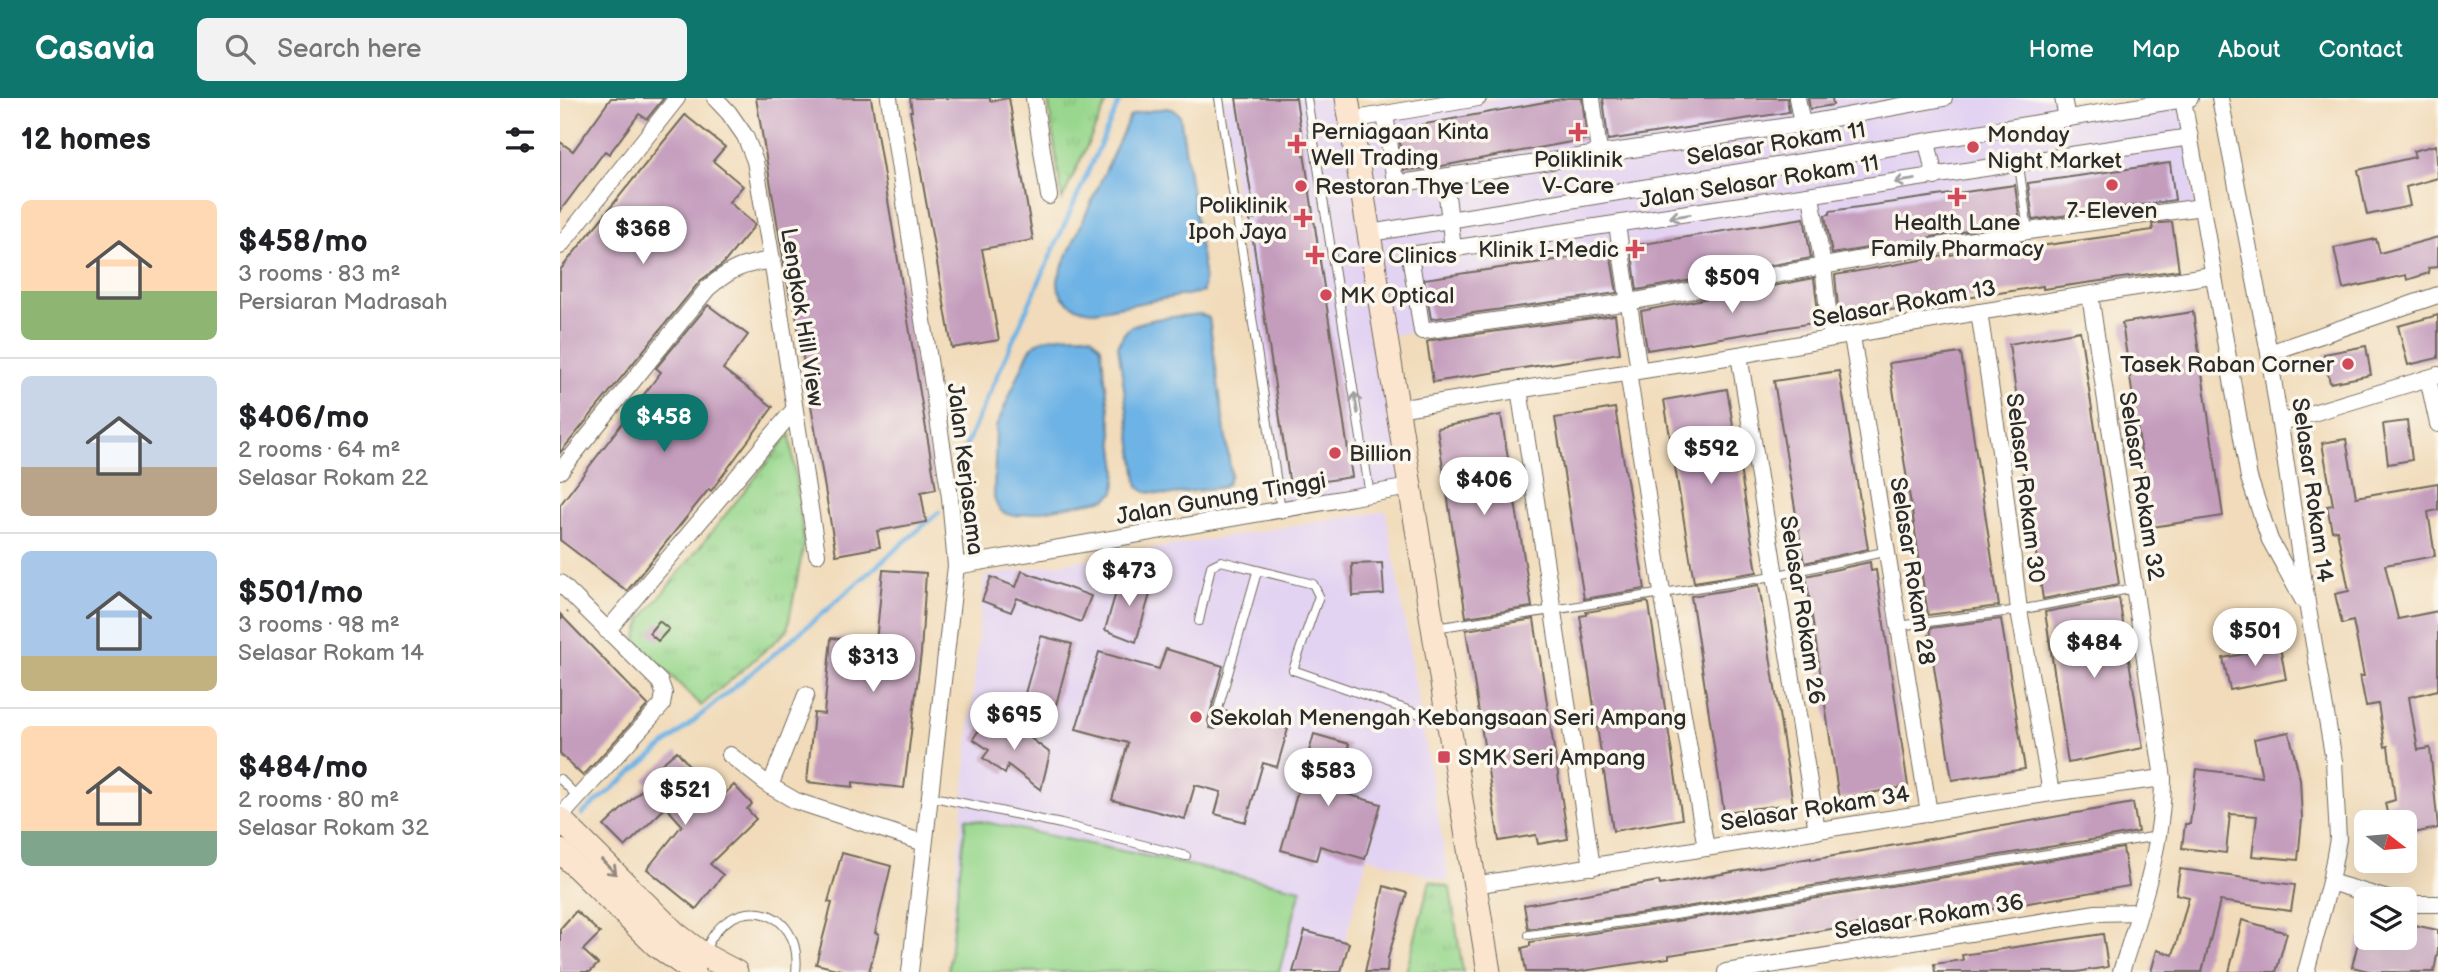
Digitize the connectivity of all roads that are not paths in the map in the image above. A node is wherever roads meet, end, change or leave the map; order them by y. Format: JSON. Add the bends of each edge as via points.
{"nodes":[{"id":1,"x":677,"y":98,"type":"edge"},
{"id":2,"x":715,"y":98,"type":"edge"},
{"id":3,"x":889,"y":98,"type":"edge"},
{"id":4,"x":1034,"y":98,"type":"edge"},
{"id":5,"x":1219,"y":98,"type":"edge"},
{"id":6,"x":1307,"y":98,"type":"edge"},
{"id":7,"x":1478,"y":98,"type":"edge"},
{"id":8,"x":1592,"y":98,"type":"edge"},
{"id":9,"x":1797,"y":98,"type":"edge"},
{"id":10,"x":1944,"y":98,"type":"edge"},
{"id":11,"x":2063,"y":98,"type":"edge"},
{"id":12,"x":2189,"y":98,"type":"edge"},
{"id":13,"x":2220,"y":98,"type":"edge"},
{"id":14,"x":2183,"y":99,"type":"edge"},
{"id":15,"x":1349,"y":109,"type":"edge"},
{"id":16,"x":1385,"y":114,"type":"junction"},
{"id":17,"x":2067,"y":118,"type":"junction"},
{"id":18,"x":1802,"y":124,"type":"junction"},
{"id":19,"x":2190,"y":137,"type":"junction"},
{"id":20,"x":1927,"y":142,"type":"junction"},
{"id":21,"x":1599,"y":153,"type":"junction"},
{"id":22,"x":2019,"y":165,"type":"junction"},
{"id":23,"x":1445,"y":177,"type":"junction"},
{"id":24,"x":1935,"y":177,"type":"junction"},
{"id":25,"x":1049,"y":196,"type":"dead end"},
{"id":26,"x":1811,"y":196,"type":"junction"},
{"id":27,"x":2202,"y":207,"type":"junction"},
{"id":28,"x":1450,"y":220,"type":"junction"},
{"id":29,"x":1617,"y":225,"type":"junction"},
{"id":30,"x":2028,"y":231,"type":"junction"},
{"id":31,"x":1370,"y":233,"type":"junction"},
{"id":32,"x":560,"y":246,"type":"edge"},
{"id":33,"x":1453,"y":249,"type":"junction"},
{"id":34,"x":772,"y":260,"type":"junction"},
{"id":35,"x":1823,"y":267,"type":"junction"},
{"id":36,"x":2212,"y":275,"type":"junction"},
{"id":37,"x":2090,"y":295,"type":"junction"},
{"id":38,"x":2438,"y":295,"type":"edge"},
{"id":39,"x":1629,"y":302,"type":"junction"},
{"id":40,"x":1979,"y":313,"type":"junction"},
{"id":41,"x":1852,"y":336,"type":"junction"},
{"id":42,"x":1831,"y":338,"type":"junction"},
{"id":43,"x":2269,"y":353,"type":"junction"},
{"id":44,"x":1739,"y":355,"type":"junction"},
{"id":45,"x":1633,"y":371,"type":"junction"},
{"id":46,"x":2433,"y":377,"type":"edge"},
{"id":47,"x":1519,"y":389,"type":"junction"},
{"id":48,"x":1397,"y":409,"type":"junction"},
{"id":49,"x":793,"y":411,"type":"junction"},
{"id":50,"x":2280,"y":423,"type":"junction"},
{"id":51,"x":2438,"y":425,"type":"edge"},
{"id":52,"x":560,"y":471,"type":"edge"},
{"id":53,"x":1410,"y":487,"type":"junction"},
{"id":54,"x":1370,"y":495,"type":"junction"},
{"id":55,"x":1281,"y":511,"type":"junction"},
{"id":56,"x":1888,"y":551,"type":"junction"},
{"id":57,"x":817,"y":554,"type":"dead end"},
{"id":58,"x":956,"y":566,"type":"junction"},
{"id":59,"x":1257,"y":572,"type":"junction"},
{"id":60,"x":1774,"y":576,"type":"junction"},
{"id":61,"x":560,"y":583,"type":"edge"},
{"id":62,"x":2135,"y":588,"type":"junction"},
{"id":63,"x":1662,"y":592,"type":"junction"},
{"id":64,"x":2308,"y":609,"type":"junction"},
{"id":65,"x":2019,"y":610,"type":"junction"},
{"id":66,"x":1551,"y":611,"type":"junction"},
{"id":67,"x":1199,"y":621,"type":"dead end"},
{"id":68,"x":1898,"y":626,"type":"junction"},
{"id":69,"x":1432,"y":629,"type":"junction"},
{"id":70,"x":607,"y":631,"type":"junction"},
{"id":71,"x":806,"y":695,"type":"dead end"},
{"id":72,"x":1214,"y":723,"type":"dead end"},
{"id":73,"x":1448,"y":723,"type":"junction"},
{"id":74,"x":730,"y":755,"type":"dead end"},
{"id":75,"x":2163,"y":778,"type":"junction"},
{"id":76,"x":560,"y":779,"type":"edge"},
{"id":77,"x":770,"y":786,"type":"junction"},
{"id":78,"x":2051,"y":793,"type":"junction"},
{"id":79,"x":929,"y":796,"type":"junction"},
{"id":80,"x":579,"y":798,"type":"junction"},
{"id":81,"x":1930,"y":813,"type":"junction"},
{"id":82,"x":560,"y":818,"type":"edge"},
{"id":83,"x":1817,"y":831,"type":"junction"},
{"id":84,"x":2158,"y":836,"type":"junction"},
{"id":85,"x":924,"y":843,"type":"junction"},
{"id":86,"x":1706,"y":848,"type":"junction"},
{"id":87,"x":560,"y":851,"type":"edge"},
{"id":88,"x":1186,"y":856,"type":"dead end"},
{"id":89,"x":1592,"y":867,"type":"junction"},
{"id":90,"x":2330,"y":881,"type":"junction"},
{"id":91,"x":1474,"y":885,"type":"junction"},
{"id":92,"x":2354,"y":889,"type":"edge"},
{"id":93,"x":2417,"y":904,"type":"edge"},
{"id":94,"x":2438,"y":904,"type":"edge"},
{"id":95,"x":2140,"y":912,"type":"junction"},
{"id":96,"x":1529,"y":935,"type":"dead end"},
{"id":97,"x":699,"y":964,"type":"edge"},
{"id":98,"x":1748,"y":970,"type":"edge"},
{"id":99,"x":736,"y":972,"type":"edge"},
{"id":100,"x":796,"y":972,"type":"edge"},
{"id":101,"x":910,"y":972,"type":"edge"},
{"id":102,"x":1489,"y":972,"type":"edge"},
{"id":103,"x":1726,"y":972,"type":"edge"},
{"id":104,"x":2121,"y":972,"type":"edge"},
{"id":105,"x":2306,"y":972,"type":"edge"}],
"edges":[{"from":1,"to":32,"type":"street"},
{"from":2,"to":34,"type":"street","name":"Lengkok Hill View","via":[[746,136],[755,161]]},
{"from":3,"to":58,"type":"street","name":"Jalan Kerjasama","via":[[950,497]]},
{"from":4,"to":25,"type":"street"},
{"from":5,"to":55,"type":"lane"},
{"from":54,"to":6,"type":"lane","one_way":true},
{"from":7,"to":16,"type":"street"},
{"from":8,"to":21,"type":"street"},
{"from":9,"to":18,"type":"street"},
{"from":10,"to":18,"type":"street","name":"Selasar Rokam 11"},
{"from":11,"to":17,"type":"street"},
{"from":12,"to":14,"type":"street","name":"Selasar Rokam 11"},
{"from":13,"to":43,"type":"street","name":"Selasar Rokam 14"},
{"from":14,"to":17,"type":"street","name":"Selasar Rokam 11"},
{"from":14,"to":19,"type":"street"},
{"from":15,"to":16,"type":"street"},
{"from":15,"to":31,"type":"street"},
{"from":16,"to":23,"type":"street","name":"Selasar Rokam 11","via":[[1394,174],[1401,183]]},
{"from":17,"to":20,"type":"street","name":"Selasar Rokam 11"},
{"from":18,"to":21,"type":"street","name":"Selasar Rokam 11"},
{"from":19,"to":22,"type":"street","name":"Jalan Selasar Rokam 11"},
{"from":19,"to":27,"type":"street"},
{"from":20,"to":24,"type":"street"},
{"from":20,"to":28,"type":"street","name":"Selasar Rokam 11"},
{"from":21,"to":23,"type":"street","name":"Selasar Rokam 11"},
{"from":22,"to":24,"type":"street","name":"Jalan Selasar Rokam 11"},
{"from":22,"to":30,"type":"lane"},
{"from":23,"to":28,"type":"street"},
{"from":24,"to":26,"type":"street","name":"Jalan Selasar Rokam 11","one_way":true},
{"from":26,"to":29,"type":"street","name":"Jalan Selasar Rokam 11","one_way":true},
{"from":26,"to":35,"type":"street"},
{"from":27,"to":30,"type":"street"},
{"from":27,"to":36,"type":"street"},
{"from":28,"to":31,"type":"street","name":"Selasar Rokam 11"},
{"from":28,"to":33,"type":"street"},
{"from":29,"to":33,"type":"street","name":"Jalan Selasar Rokam 11"},
{"from":29,"to":39,"type":"street"},
{"from":30,"to":35,"type":"street"},
{"from":31,"to":48,"type":"street"},
{"from":33,"to":39,"type":"street","name":"Jalan Selasar Rokam 11","via":[[1410,255],[1422,331]]},
{"from":34,"to":49,"type":"street","name":"Lengkok Hill View"},
{"from":34,"to":52,"type":"street","via":[[730,270],[708,288]]},
{"from":35,"to":39,"type":"street"},
{"from":35,"to":42,"type":"street"},
{"from":36,"to":37,"type":"street","name":"Selasar Rokam 13"},
{"from":36,"to":64,"type":"street","via":[[2249,478],[2270,540]]},
{"from":37,"to":40,"type":"street","name":"Selasar Rokam 13"},
{"from":37,"to":62,"type":"street","name":"Selasar Rokam 32"},
{"from":38,"to":43,"type":"street"},
{"from":39,"to":45,"type":"street"},
{"from":40,"to":41,"type":"street","name":"Selasar Rokam 13"},
{"from":40,"to":65,"type":"street","name":"Selasar Rokam 30"},
{"from":41,"to":42,"type":"street","name":"Selasar Rokam 13"},
{"from":41,"to":56,"type":"street","name":"Selasar Rokam 28"},
{"from":42,"to":44,"type":"street","name":"Selasar Rokam 13"},
{"from":43,"to":50,"type":"street","name":"Selasar Rokam 14"},
{"from":44,"to":45,"type":"street","name":"Selasar Rokam 13"},
{"from":44,"to":60,"type":"street","name":"Selasar Rokam 26"},
{"from":45,"to":47,"type":"street","name":"Selasar Rokam 13"},
{"from":45,"to":63,"type":"street"},
{"from":46,"to":50,"type":"street"},
{"from":46,"to":51,"type":"street"},
{"from":47,"to":48,"type":"street","name":"Selasar Rokam 13"},
{"from":47,"to":66,"type":"street"},
{"from":48,"to":53,"type":"street"},
{"from":49,"to":57,"type":"street","name":"Lengkok Hill View"},
{"from":49,"to":70,"type":"street"},
{"from":50,"to":64,"type":"street","name":"Selasar Rokam 14"},
{"from":53,"to":54,"type":"street","name":"Jalan Gunung Tinggi"},
{"from":53,"to":69,"type":"street"},
{"from":54,"to":55,"type":"street","name":"Jalan Gunung Tinggi"},
{"from":55,"to":58,"type":"street","name":"Jalan Gunung Tinggi"},
{"from":56,"to":60,"type":"lane"},
{"from":56,"to":68,"type":"street","name":"Selasar Rokam 28"},
{"from":58,"to":79,"type":"street","name":"Jalan Kerjasama"},
{"from":59,"to":67,"type":"lane","via":[[1215,562]]},
{"from":59,"to":72,"type":"lane"},
{"from":59,"to":73,"type":"lane","via":[[1313,584],[1318,590],[1320,596],[1293,670]]},
{"from":60,"to":63,"type":"lane"},
{"from":60,"to":83,"type":"street","name":"Selasar Rokam 26"},
{"from":61,"to":70,"type":"street"},
{"from":62,"to":65,"type":"lane"},
{"from":62,"to":75,"type":"street","name":"Selasar Rokam 32"},
{"from":63,"to":66,"type":"lane"},
{"from":63,"to":86,"type":"street"},
{"from":64,"to":90,"type":"street","name":"Selasar Rokam 14","via":[[2333,761],[2338,839]]},
{"from":65,"to":68,"type":"lane"},
{"from":65,"to":78,"type":"street","name":"Selasar Rokam 30"},
{"from":66,"to":69,"type":"lane"},
{"from":66,"to":89,"type":"street"},
{"from":68,"to":81,"type":"street","name":"Selasar Rokam 28"},
{"from":69,"to":73,"type":"street"},
{"from":70,"to":80,"type":"street","via":[[660,682],[662,705]]},
{"from":71,"to":77,"type":"street"},
{"from":73,"to":91,"type":"street"},
{"from":74,"to":77,"type":"street"},
{"from":75,"to":78,"type":"street","name":"Selasar Rokam 34"},
{"from":75,"to":84,"type":"street","name":"Selasar Rokam 32"},
{"from":76,"to":80,"type":"lane"},
{"from":77,"to":85,"type":"street","via":[[796,801]]},
{"from":78,"to":81,"type":"street","name":"Selasar Rokam 34"},
{"from":79,"to":85,"type":"street","name":"Jalan Kerjasama"},
{"from":79,"to":88,"type":"lane"},
{"from":80,"to":82,"type":"street"},
{"from":81,"to":83,"type":"street","name":"Selasar Rokam 34"},
{"from":82,"to":97,"type":"street","one_way":true,"via":[[675,933]]},
{"from":83,"to":86,"type":"street","name":"Selasar Rokam 34"},
{"from":84,"to":95,"type":"street","name":"Selasar Rokam 32"},
{"from":84,"to":96,"type":"lane"},
{"from":85,"to":101,"type":"street","name":"Jalan Kerjasama"},
{"from":86,"to":89,"type":"street","name":"Selasar Rokam 34"},
{"from":87,"to":97,"type":"street","via":[[656,945]]},
{"from":89,"to":91,"type":"street","name":"Selasar Rokam 34"},
{"from":90,"to":92,"type":"street"},
{"from":90,"to":105,"type":"street","name":"Selasar Rokam 14"},
{"from":91,"to":102,"type":"street"},
{"from":93,"to":94,"type":"street"},
{"from":95,"to":98,"type":"street","name":"Selasar Rokam 36","via":[[2096,913]]},
{"from":95,"to":104,"type":"street","name":"Selasar Rokam 32"},
{"from":97,"to":99,"type":"street"},
{"from":97,"to":100,"type":"lane","via":[[709,941],[733,918],[745,912],[758,913],[786,925],[798,958]]},
{"from":98,"to":103,"type":"street","name":"Selasar Rokam 36"}]}
